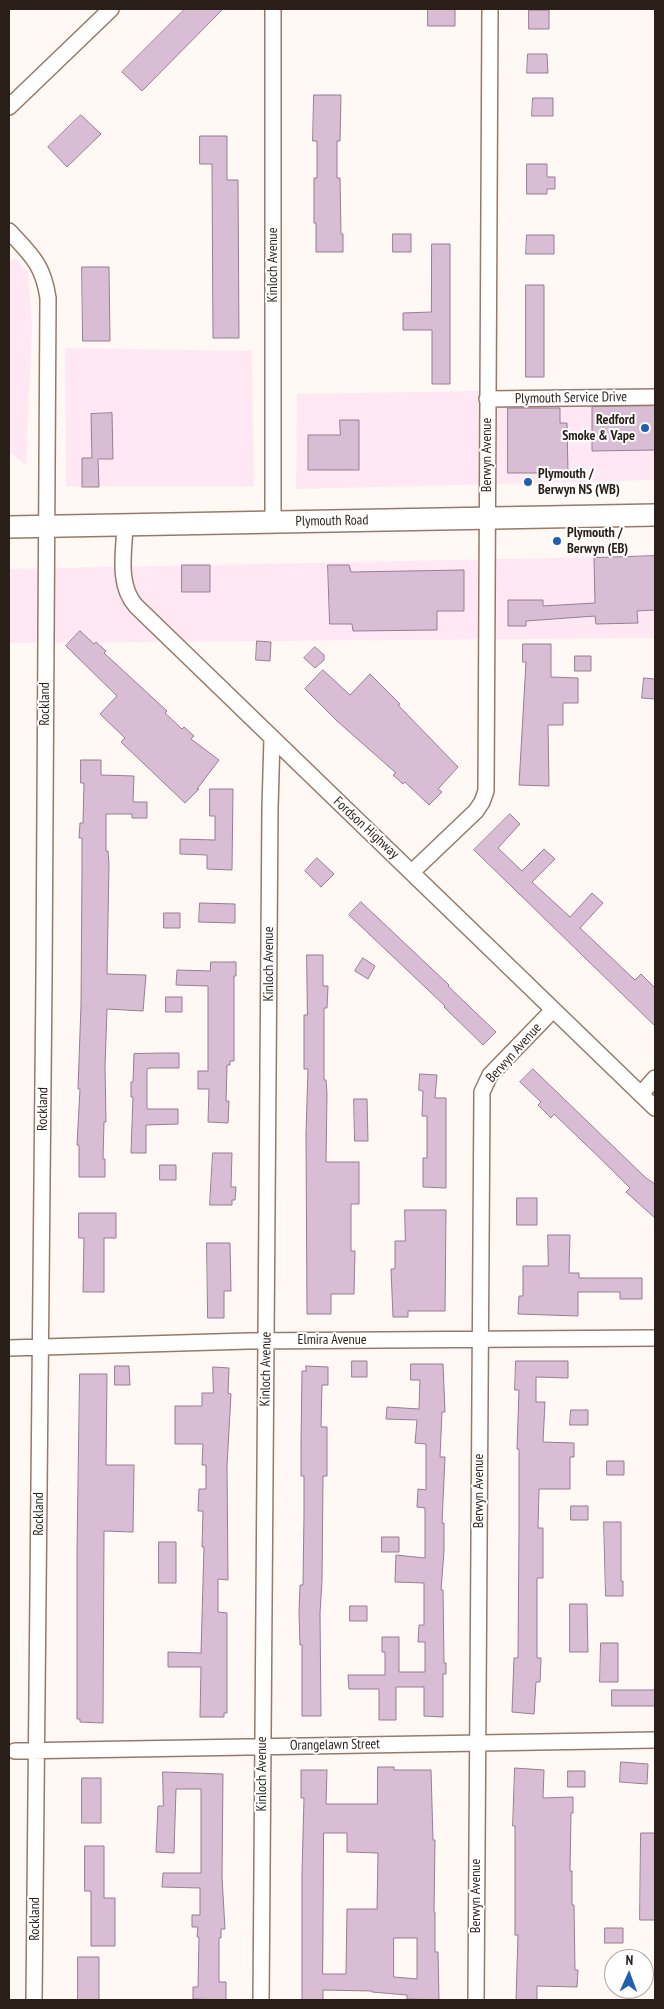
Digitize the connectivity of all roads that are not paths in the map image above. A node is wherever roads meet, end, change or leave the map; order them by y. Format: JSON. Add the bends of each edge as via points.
{"nodes":[{"id":1,"x":111,"y":9,"type":"edge"},
{"id":2,"x":273,"y":9,"type":"edge"},
{"id":3,"x":490,"y":9,"type":"edge"},
{"id":4,"x":9,"y":107,"type":"edge"},
{"id":5,"x":9,"y":231,"type":"edge"},
{"id":6,"x":655,"y":397,"type":"edge"},
{"id":7,"x":487,"y":399,"type":"junction"},
{"id":8,"x":655,"y":515,"type":"edge"},
{"id":9,"x":486,"y":518,"type":"junction"},
{"id":10,"x":273,"y":522,"type":"junction"},
{"id":11,"x":125,"y":526,"type":"junction"},
{"id":12,"x":9,"y":527,"type":"edge"},
{"id":13,"x":46,"y":527,"type":"junction"},
{"id":14,"x":272,"y":738,"type":"junction"},
{"id":15,"x":412,"y":872,"type":"junction"},
{"id":16,"x":553,"y":1010,"type":"junction"},
{"id":17,"x":655,"y":1078,"type":"edge"},
{"id":18,"x":641,"y":1094,"type":"junction"},
{"id":19,"x":655,"y":1108,"type":"edge"},
{"id":20,"x":655,"y":1338,"type":"edge"},
{"id":21,"x":480,"y":1340,"type":"junction"},
{"id":22,"x":266,"y":1341,"type":"junction"},
{"id":23,"x":9,"y":1348,"type":"edge"},
{"id":24,"x":41,"y":1348,"type":"junction"},
{"id":25,"x":655,"y":1740,"type":"edge"},
{"id":26,"x":477,"y":1743,"type":"junction"},
{"id":27,"x":263,"y":1747,"type":"junction"},
{"id":28,"x":15,"y":1751,"type":"dead end"},
{"id":29,"x":38,"y":1751,"type":"junction"},
{"id":30,"x":34,"y":2000,"type":"edge"},
{"id":31,"x":261,"y":2000,"type":"edge"},
{"id":32,"x":476,"y":2000,"type":"edge"}],
"edges":[{"from":1,"to":4,"type":"street"},
{"from":2,"to":10,"type":"street","name":"Kinloch Avenue"},
{"from":3,"to":7,"type":"street","name":"Berwyn Avenue"},
{"from":5,"to":13,"type":"street","name":"Rockland","via":[[32,256],[46,281]]},
{"from":6,"to":7,"type":"street","name":"Plymouth Service Drive"},
{"from":7,"to":9,"type":"street","name":"Berwyn Avenue"},
{"from":8,"to":9,"type":"main road","name":"Plymouth Road"},
{"from":9,"to":10,"type":"main road","name":"Plymouth Road"},
{"from":9,"to":15,"type":"street","name":"Berwyn Avenue","via":[[486,791],[476,811]]},
{"from":10,"to":11,"type":"main road","name":"Plymouth Road"},
{"from":11,"to":13,"type":"main road","name":"Plymouth Road"},
{"from":11,"to":14,"type":"street","name":"Fordson Highway","via":[[124,579],[130,600]]},
{"from":12,"to":13,"type":"main road","name":"Plymouth Road"},
{"from":13,"to":24,"type":"street","name":"Rockland"},
{"from":14,"to":15,"type":"street","name":"Fordson Highway"},
{"from":14,"to":22,"type":"street","name":"Kinloch Avenue"},
{"from":15,"to":16,"type":"street","name":"Fordson Highway"},
{"from":16,"to":18,"type":"street","name":"Fordson Highway"},
{"from":16,"to":21,"type":"street","name":"Berwyn Avenue","via":[[490,1075],[482,1092]]},
{"from":17,"to":18,"type":"street"},
{"from":18,"to":19,"type":"street","name":"Fordson Highway"},
{"from":20,"to":21,"type":"street","name":"Elmira Avenue"},
{"from":21,"to":22,"type":"street","name":"Elmira Avenue"},
{"from":21,"to":26,"type":"street","name":"Berwyn Avenue"},
{"from":22,"to":24,"type":"street","name":"Elmira Avenue"},
{"from":22,"to":27,"type":"street","name":"Kinloch Avenue"},
{"from":23,"to":24,"type":"street","name":"Elmira Avenue"},
{"from":24,"to":29,"type":"street","name":"Rockland"},
{"from":25,"to":26,"type":"street","name":"Orangelawn Street"},
{"from":26,"to":27,"type":"street","name":"Orangelawn Street"},
{"from":26,"to":32,"type":"street","name":"Berwyn Avenue"},
{"from":27,"to":29,"type":"street","name":"Orangelawn Street"},
{"from":27,"to":31,"type":"street","name":"Kinloch Avenue"},
{"from":28,"to":29,"type":"street","name":"Orangelawn Street"},
{"from":29,"to":30,"type":"street","name":"Rockland"}]}
